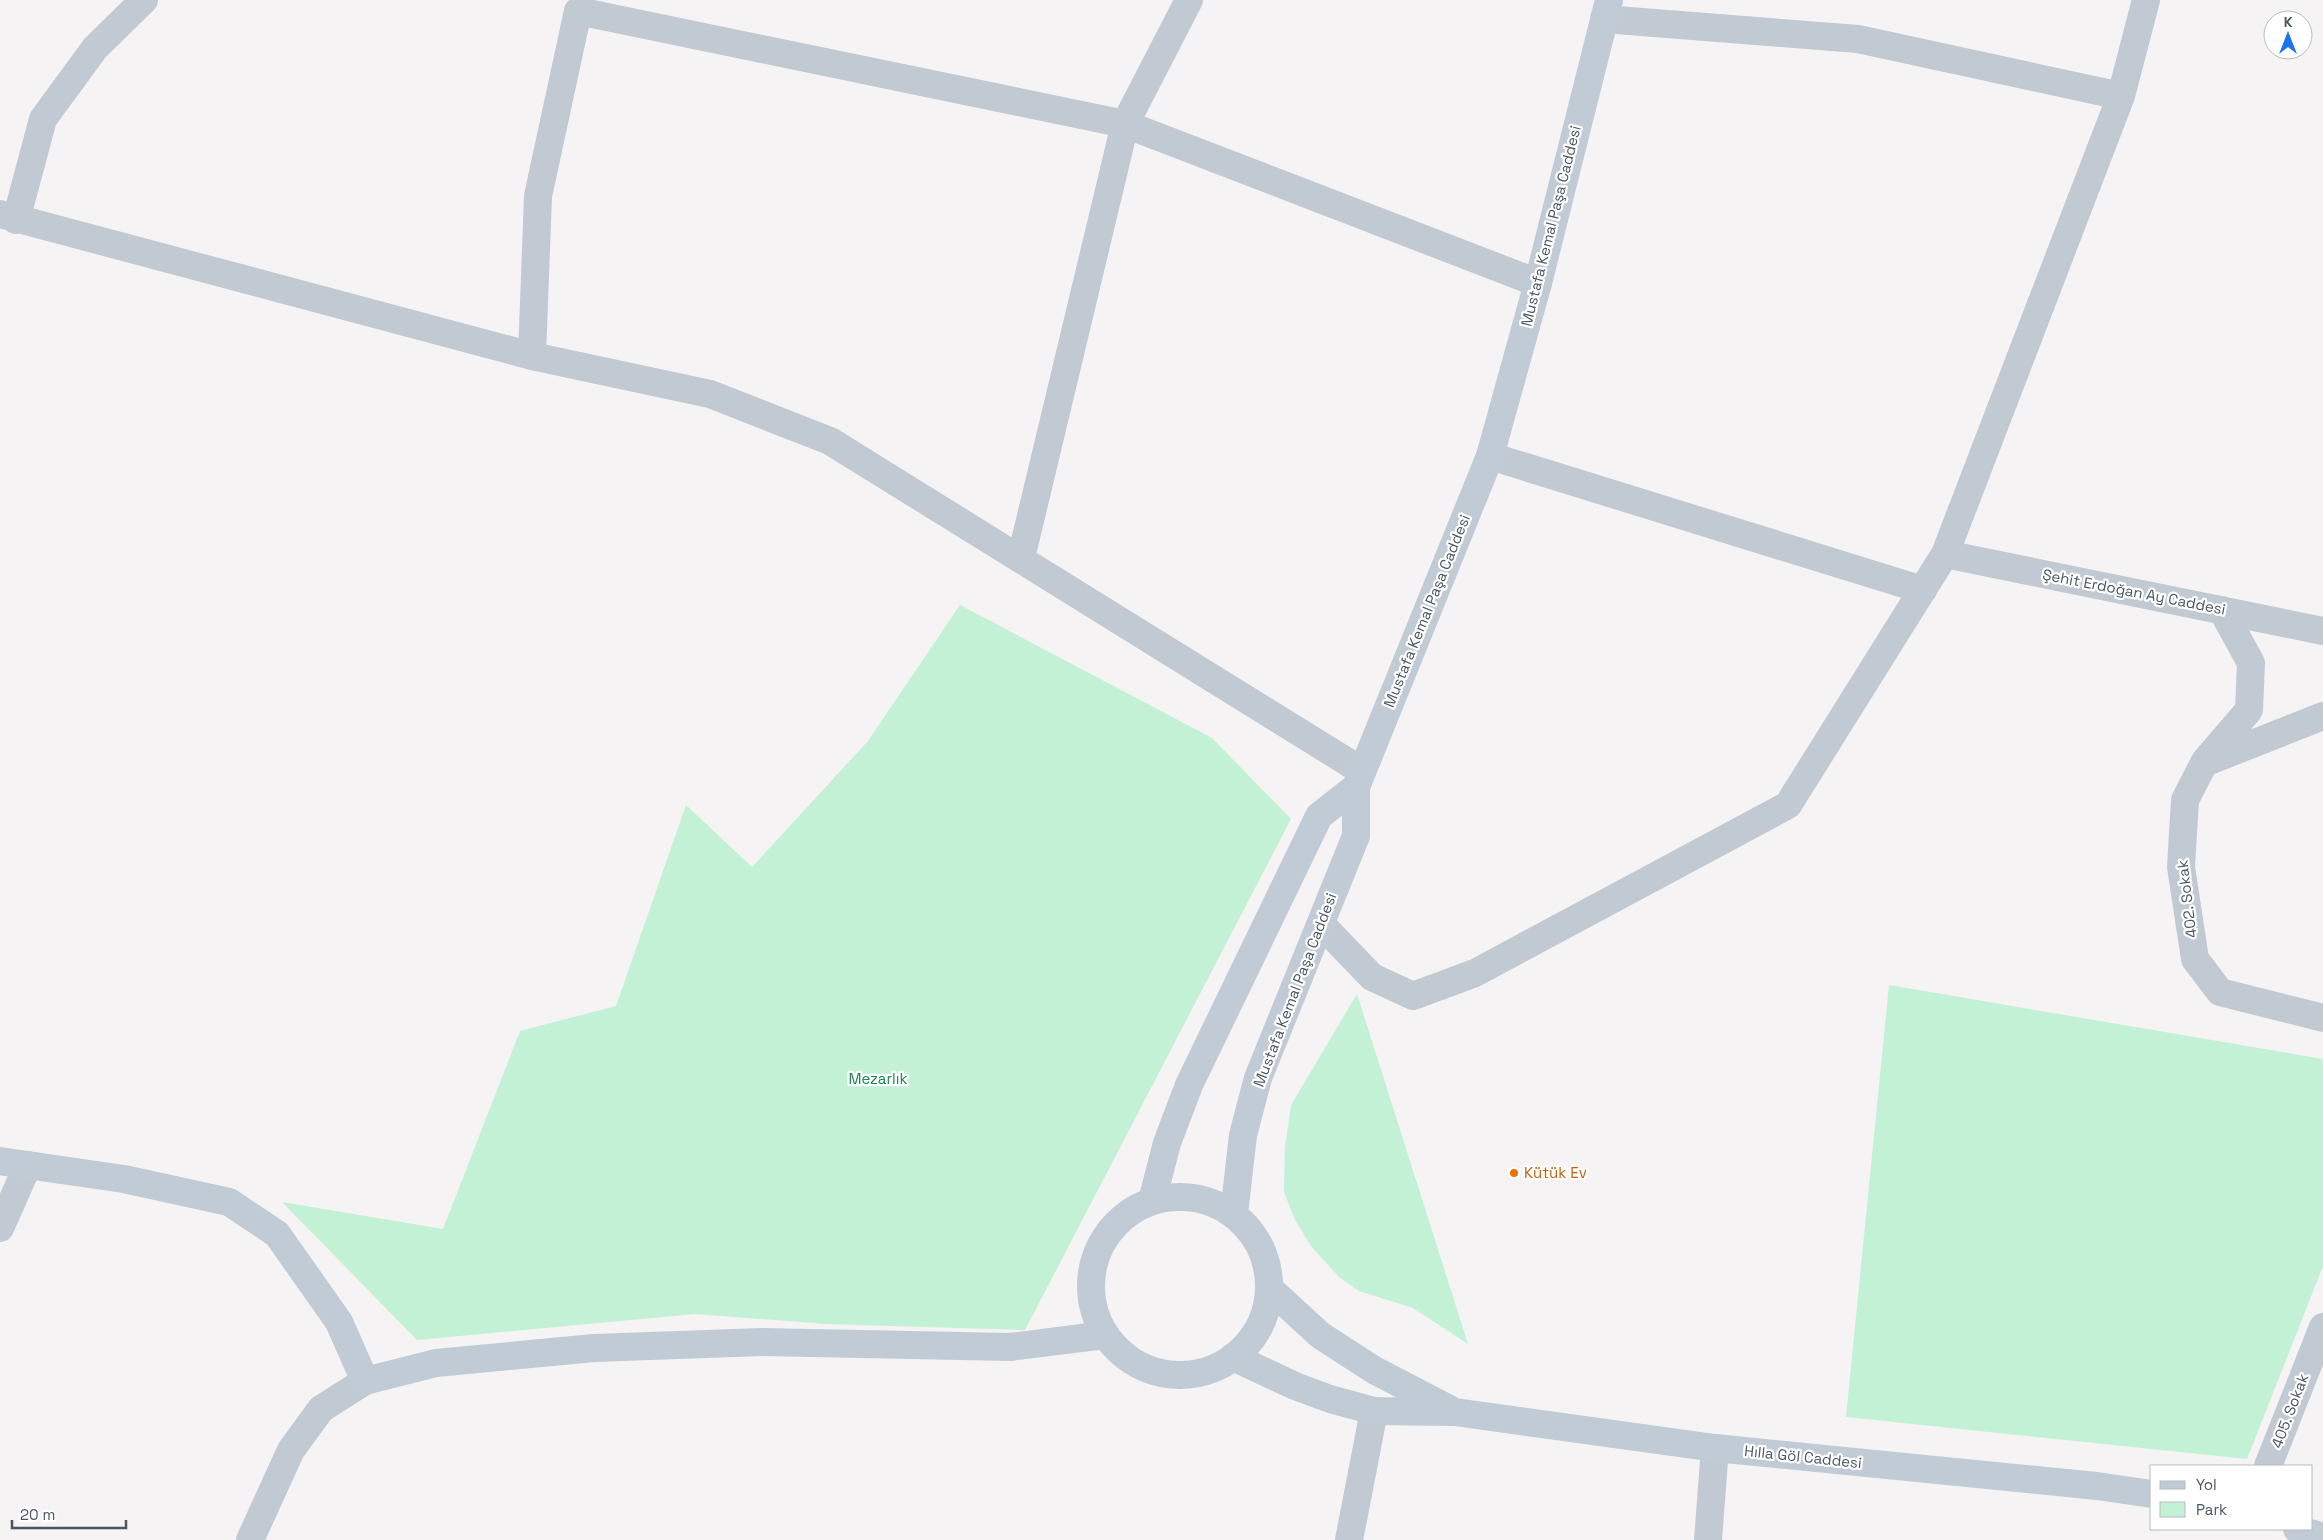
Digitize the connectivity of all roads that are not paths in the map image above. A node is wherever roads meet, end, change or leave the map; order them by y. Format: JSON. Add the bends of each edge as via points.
{"nodes":[{"id":1,"x":144,"y":0,"type":"edge"},
{"id":2,"x":1189,"y":0,"type":"edge"},
{"id":3,"x":2146,"y":0,"type":"edge"},
{"id":4,"x":580,"y":6,"type":"edge"},
{"id":5,"x":1606,"y":10,"type":"edge"},
{"id":6,"x":2121,"y":96,"type":"junction"},
{"id":7,"x":1125,"y":124,"type":"junction"},
{"id":8,"x":8,"y":217,"type":"edge"},
{"id":9,"x":1538,"y":283,"type":"junction"},
{"id":10,"x":532,"y":356,"type":"junction"},
{"id":11,"x":1490,"y":456,"type":"junction"},
{"id":12,"x":1945,"y":554,"type":"junction"},
{"id":13,"x":1021,"y":558,"type":"junction"},
{"id":14,"x":1923,"y":590,"type":"junction"},
{"id":15,"x":2222,"y":610,"type":"junction"},
{"id":16,"x":2323,"y":631,"type":"edge"},
{"id":17,"x":2323,"y":716,"type":"edge"},
{"id":18,"x":2204,"y":763,"type":"junction"},
{"id":19,"x":1359,"y":779,"type":"junction"},
{"id":20,"x":1321,"y":924,"type":"junction"},
{"id":21,"x":2323,"y":1018,"type":"edge"},
{"id":22,"x":0,"y":1161,"type":"edge"},
{"id":23,"x":28,"y":1165,"type":"junction"},
{"id":24,"x":1152,"y":1201,"type":"junction"},
{"id":25,"x":1234,"y":1214,"type":"junction"},
{"id":26,"x":0,"y":1228,"type":"edge"},
{"id":27,"x":1270,"y":1289,"type":"junction"},
{"id":28,"x":2323,"y":1327,"type":"edge"},
{"id":29,"x":1105,"y":1335,"type":"junction"},
{"id":30,"x":1233,"y":1358,"type":"junction"},
{"id":31,"x":365,"y":1382,"type":"junction"},
{"id":32,"x":1374,"y":1410,"type":"junction"},
{"id":33,"x":1455,"y":1412,"type":"junction"},
{"id":34,"x":1716,"y":1448,"type":"junction"},
{"id":35,"x":2268,"y":1465,"type":"edge"},
{"id":36,"x":2150,"y":1494,"type":"edge"},
{"id":37,"x":2300,"y":1530,"type":"edge"},
{"id":38,"x":2323,"y":1537,"type":"edge"},
{"id":39,"x":250,"y":1540,"type":"edge"},
{"id":40,"x":1348,"y":1540,"type":"edge"},
{"id":41,"x":1708,"y":1540,"type":"edge"}],
"edges":[{"from":1,"to":8,"type":"street","via":[[95,48],[43,119]]},
{"from":2,"to":7,"type":"street"},
{"from":3,"to":6,"type":"street"},
{"from":4,"to":7,"type":"street"},
{"from":4,"to":10,"type":"street","via":[[538,196]]},
{"from":5,"to":6,"type":"street","via":[[1858,39]]},
{"from":5,"to":9,"type":"street","name":"Mustafa Kemal Paşa Caddesi"},
{"from":6,"to":12,"type":"street"},
{"from":7,"to":9,"type":"street"},
{"from":7,"to":13,"type":"street"},
{"from":8,"to":10,"type":"street"},
{"from":9,"to":11,"type":"street","name":"Mustafa Kemal Paşa Caddesi"},
{"from":10,"to":13,"type":"street","via":[[710,394],[830,441]]},
{"from":11,"to":14,"type":"street"},
{"from":11,"to":19,"type":"street","name":"Mustafa Kemal Paşa Caddesi"},
{"from":12,"to":14,"type":"street"},
{"from":12,"to":15,"type":"street","name":"Şehit Erdoğan Ay Caddesi"},
{"from":13,"to":19,"type":"street"},
{"from":14,"to":20,"type":"street","via":[[1788,805],[1475,973],[1413,996],[1372,977]]},
{"from":15,"to":16,"type":"street","name":"Şehit Erdoğan Ay Caddesi"},
{"from":15,"to":18,"type":"street","name":"402. Sokak","via":[[2251,664],[2249,710]]},
{"from":17,"to":18,"type":"street"},
{"from":18,"to":21,"type":"street","name":"402. Sokak","via":[[2186,800],[2180,867],[2195,959],[2220,992]]},
{"from":19,"to":20,"type":"street","name":"Mustafa Kemal Paşa Caddesi","via":[[1356,836]]},
{"from":19,"to":24,"type":"street","via":[[1319,816],[1189,1085],[1167,1143]]},
{"from":20,"to":25,"type":"street","name":"Mustafa Kemal Paşa Caddesi","via":[[1258,1078],[1244,1135]]},
{"from":22,"to":23,"type":"street"},
{"from":23,"to":26,"type":"street"},
{"from":23,"to":31,"type":"street","via":[[124,1179],[229,1202],[277,1234],[339,1322]]},
{"from":24,"to":25,"type":"street","via":[[1173,1196],[1194,1198],[1215,1203]]},
{"from":24,"to":29,"type":"street","via":[[1127,1214],[1114,1226],[1095,1256],[1090,1284],[1094,1311]]},
{"from":25,"to":27,"type":"street","via":[[1254,1235],[1266,1261]]},
{"from":27,"to":30,"type":"street","via":[[1264,1315],[1252,1338]]},
{"from":27,"to":33,"type":"street","via":[[1320,1335],[1374,1370]]},
{"from":28,"to":35,"type":"street","name":"405. Sokak"},
{"from":29,"to":30,"type":"street","via":[[1125,1356],[1150,1370],[1179,1375],[1207,1371]]},
{"from":29,"to":31,"type":"street","via":[[1010,1347],[762,1342],[594,1348],[436,1363]]},
{"from":30,"to":32,"type":"street","via":[[1321,1396]]},
{"from":31,"to":39,"type":"street","via":[[321,1409],[291,1450]]},
{"from":32,"to":33,"type":"street"},
{"from":32,"to":40,"type":"street"},
{"from":33,"to":34,"type":"street","name":"Hılla Göl Caddesi"},
{"from":34,"to":36,"type":"street","name":"Hılla Göl Caddesi"},
{"from":34,"to":41,"type":"street"},
{"from":37,"to":38,"type":"street"}]}
